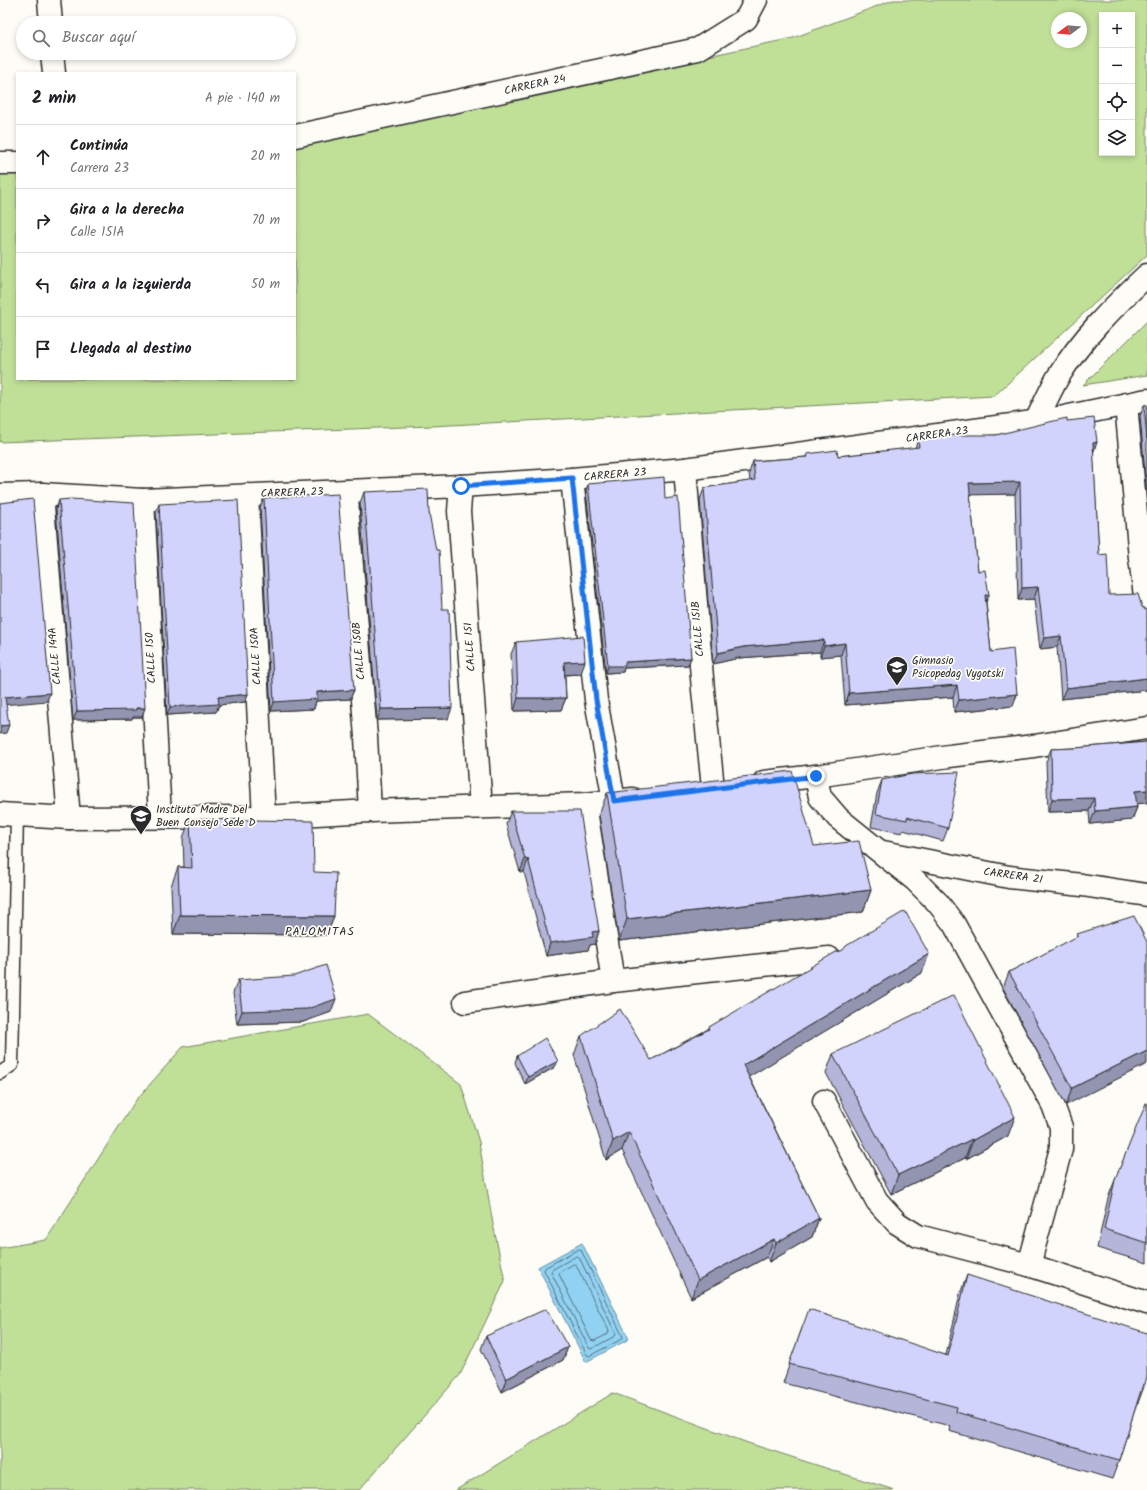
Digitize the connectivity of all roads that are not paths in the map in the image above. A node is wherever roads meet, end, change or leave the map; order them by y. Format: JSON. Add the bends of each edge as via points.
{"nodes":[{"id":1,"x":49,"y":0,"type":"edge"},
{"id":2,"x":756,"y":0,"type":"edge"},
{"id":3,"x":50,"y":16,"type":"edge"},
{"id":4,"x":53,"y":60,"type":"edge"},
{"id":5,"x":54,"y":72,"type":"edge"},
{"id":6,"x":296,"y":136,"type":"edge"},
{"id":7,"x":0,"y":163,"type":"edge"},
{"id":8,"x":16,"y":163,"type":"edge"},
{"id":9,"x":1147,"y":275,"type":"edge"},
{"id":10,"x":1147,"y":400,"type":"edge"},
{"id":11,"x":1126,"y":404,"type":"junction"},
{"id":12,"x":1036,"y":421,"type":"junction"},
{"id":13,"x":685,"y":469,"type":"junction"},
{"id":14,"x":572,"y":478,"type":"junction"},
{"id":15,"x":461,"y":486,"type":"junction"},
{"id":16,"x":347,"y":491,"type":"junction"},
{"id":17,"x":42,"y":494,"type":"junction"},
{"id":18,"x":0,"y":495,"type":"edge"},
{"id":19,"x":248,"y":495,"type":"junction"},
{"id":20,"x":143,"y":500,"type":"junction"},
{"id":21,"x":1147,"y":611,"type":"edge"},
{"id":22,"x":1147,"y":728,"type":"edge"},
{"id":23,"x":816,"y":776,"type":"junction"},
{"id":24,"x":713,"y":788,"type":"junction"},
{"id":25,"x":690,"y":791,"type":"edge"},
{"id":26,"x":652,"y":796,"type":"edge"},
{"id":27,"x":614,"y":801,"type":"junction"},
{"id":28,"x":585,"y":804,"type":"junction"},
{"id":29,"x":481,"y":807,"type":"junction"},
{"id":30,"x":370,"y":811,"type":"junction"},
{"id":31,"x":9,"y":814,"type":"edge"},
{"id":32,"x":160,"y":817,"type":"junction"},
{"id":33,"x":264,"y":817,"type":"junction"},
{"id":34,"x":69,"y":818,"type":"junction"},
{"id":35,"x":880,"y":852,"type":"junction"},
{"id":36,"x":1147,"y":895,"type":"edge"},
{"id":37,"x":829,"y":958,"type":"edge"},
{"id":38,"x":613,"y":981,"type":"junction"},
{"id":39,"x":465,"y":1002,"type":"dead end"},
{"id":40,"x":0,"y":1073,"type":"edge"},
{"id":41,"x":824,"y":1101,"type":"dead end"},
{"id":42,"x":1029,"y":1265,"type":"junction"},
{"id":43,"x":1147,"y":1303,"type":"edge"}],
"edges":[{"from":1,"to":3,"type":"street"},
{"from":2,"to":6,"type":"street","name":"CARRERA 24","via":[[746,20],[698,49]]},
{"from":4,"to":5,"type":"street"},
{"from":7,"to":8,"type":"street"},
{"from":9,"to":12,"type":"street","via":[[1118,302],[1086,338],[1058,378]]},
{"from":10,"to":11,"type":"street","name":"CARRERA 23"},
{"from":11,"to":12,"type":"street","name":"CARRERA 23"},
{"from":11,"to":21,"type":"street"},
{"from":12,"to":13,"type":"street","name":"CARRERA 23"},
{"from":13,"to":14,"type":"street","name":"CARRERA 23"},
{"from":13,"to":24,"type":"street","name":"CALLE 151B"},
{"from":14,"to":15,"type":"street","name":"CARRERA 23"},
{"from":14,"to":27,"type":"street","via":[[596,700]]},
{"from":15,"to":16,"type":"street","name":"CARRERA 23"},
{"from":15,"to":29,"type":"street","name":"CALLE 151","via":[[459,511]]},
{"from":16,"to":19,"type":"street","name":"CARRERA 23"},
{"from":16,"to":30,"type":"street","name":"CALLE 150B"},
{"from":17,"to":18,"type":"street","name":"CARRERA 23"},
{"from":17,"to":20,"type":"street","name":"CARRERA 23"},
{"from":17,"to":34,"type":"street","name":"CALLE 149A"},
{"from":19,"to":20,"type":"street","name":"CARRERA 23"},
{"from":19,"to":33,"type":"street","name":"CALLE 150A"},
{"from":20,"to":32,"type":"street","name":"CALLE 150"},
{"from":22,"to":23,"type":"street"},
{"from":23,"to":24,"type":"street"},
{"from":23,"to":35,"type":"street","via":[[820,797],[838,818]]},
{"from":24,"to":25,"type":"street"},
{"from":26,"to":27,"type":"street"},
{"from":27,"to":28,"type":"street"},
{"from":28,"to":29,"type":"street"},
{"from":28,"to":38,"type":"street"},
{"from":29,"to":30,"type":"street"},
{"from":30,"to":33,"type":"street"},
{"from":31,"to":34,"type":"street"},
{"from":31,"to":40,"type":"lane","via":[[12,1065]]},
{"from":32,"to":33,"type":"street"},
{"from":32,"to":34,"type":"street"},
{"from":35,"to":36,"type":"street","name":"CARRERA 21","via":[[1009,877]]},
{"from":35,"to":42,"type":"street","via":[[915,880],[954,924],[1053,1104],[1060,1127],[1061,1149]]},
{"from":37,"to":38,"type":"street"},
{"from":38,"to":39,"type":"street"},
{"from":41,"to":42,"type":"street","via":[[877,1201],[897,1223],[918,1236]]},
{"from":42,"to":43,"type":"street"}]}
